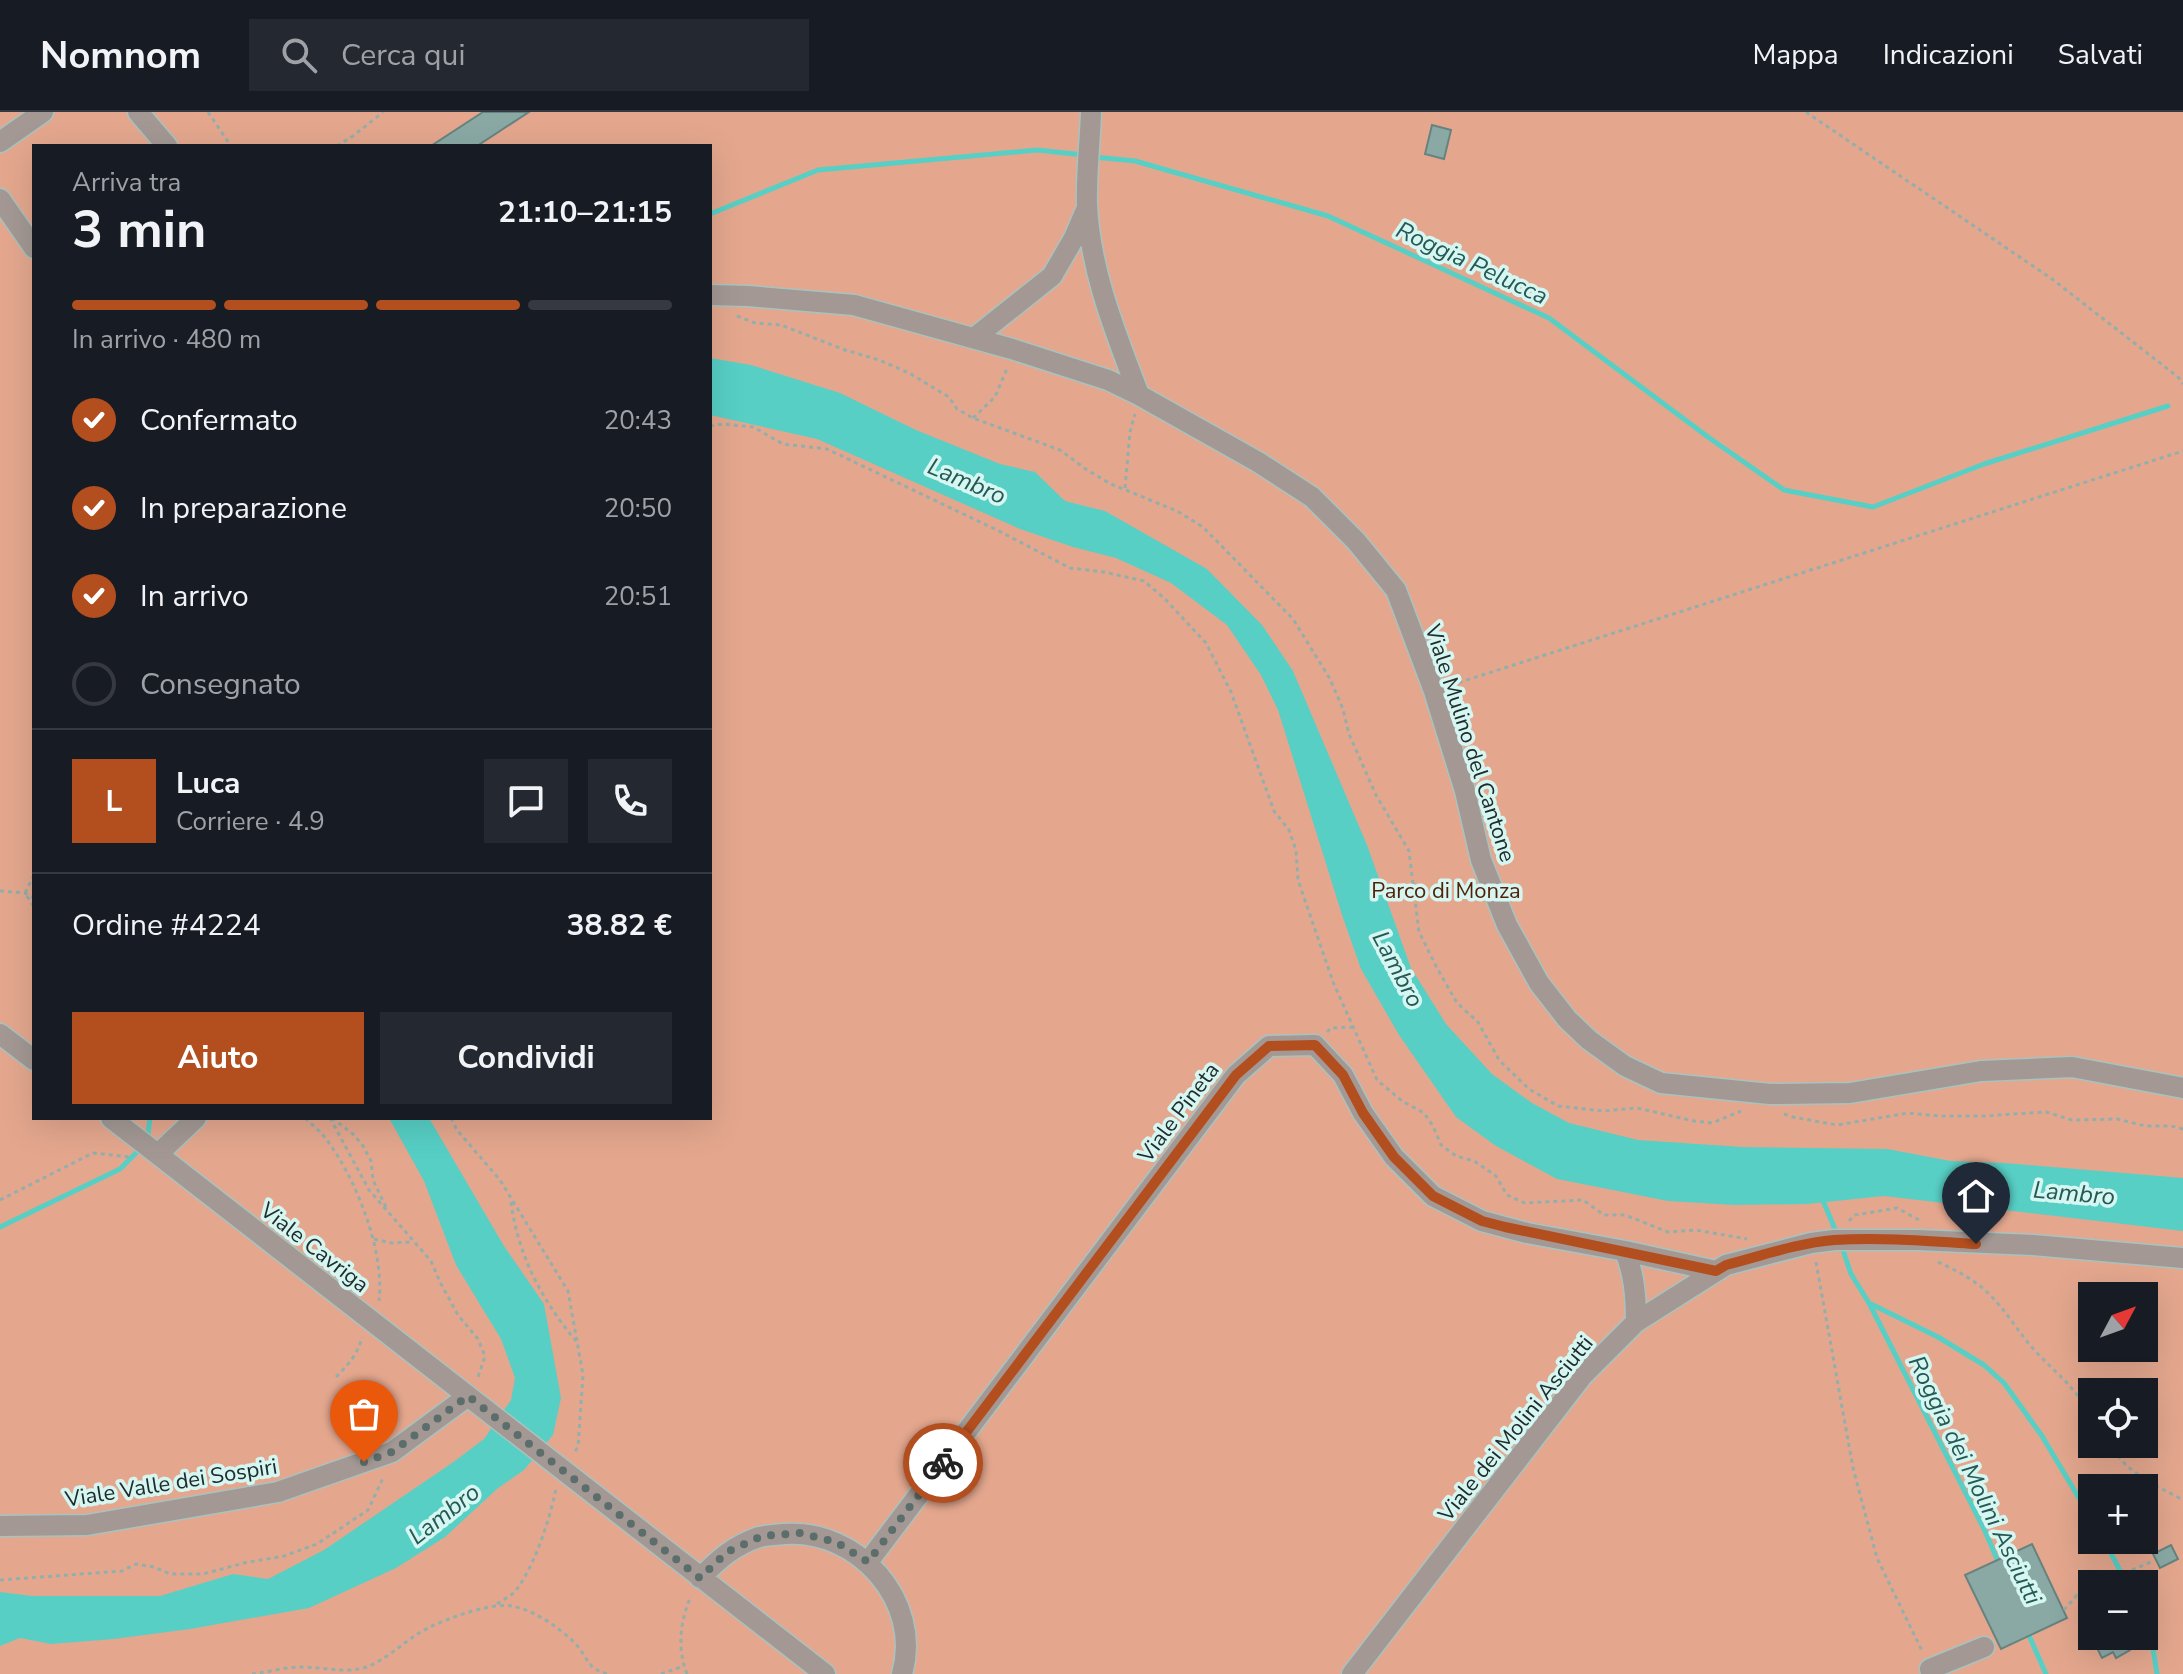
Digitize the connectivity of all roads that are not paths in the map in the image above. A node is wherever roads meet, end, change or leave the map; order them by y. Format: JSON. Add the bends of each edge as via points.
{"nodes":[{"id":1,"x":43,"y":112,"type":"edge"},
{"id":2,"x":138,"y":112,"type":"edge"},
{"id":3,"x":1091,"y":112,"type":"edge"},
{"id":4,"x":0,"y":142,"type":"edge"},
{"id":5,"x":165,"y":144,"type":"edge"},
{"id":6,"x":0,"y":199,"type":"edge"},
{"id":7,"x":1087,"y":206,"type":"junction"},
{"id":8,"x":32,"y":245,"type":"edge"},
{"id":9,"x":712,"y":295,"type":"edge"},
{"id":10,"x":974,"y":338,"type":"junction"},
{"id":11,"x":1139,"y":395,"type":"junction"},
{"id":12,"x":0,"y":1034,"type":"edge"},
{"id":13,"x":32,"y":1058,"type":"edge"},
{"id":14,"x":2183,"y":1088,"type":"edge"},
{"id":15,"x":114,"y":1120,"type":"edge"},
{"id":16,"x":194,"y":1120,"type":"edge"},
{"id":17,"x":158,"y":1154,"type":"junction"},
{"id":18,"x":1625,"y":1251,"type":"junction"},
{"id":19,"x":2183,"y":1258,"type":"edge"},
{"id":20,"x":1716,"y":1271,"type":"junction"},
{"id":21,"x":1636,"y":1322,"type":"junction"},
{"id":22,"x":468,"y":1396,"type":"junction"},
{"id":23,"x":0,"y":1526,"type":"edge"},
{"id":24,"x":868,"y":1562,"type":"junction"},
{"id":25,"x":700,"y":1578,"type":"junction"},
{"id":26,"x":1984,"y":1647,"type":"dead end"},
{"id":27,"x":1930,"y":1669,"type":"road end"},
{"id":28,"x":825,"y":1674,"type":"edge"},
{"id":29,"x":902,"y":1674,"type":"edge"},
{"id":30,"x":1352,"y":1674,"type":"edge"}],
"edges":[{"from":1,"to":4,"type":"lane"},
{"from":2,"to":5,"type":"lane"},
{"from":3,"to":7,"type":"lane"},
{"from":6,"to":8,"type":"lane"},
{"from":7,"to":10,"type":"lane","via":[[1052,276]]},
{"from":7,"to":11,"type":"lane","via":[[1103,293]]},
{"from":9,"to":10,"type":"lane","name":"Viale Mulino del Cantone","via":[[854,305]]},
{"from":10,"to":11,"type":"lane","name":"Viale Mulino del Cantone","via":[[1108,380]]},
{"from":11,"to":14,"type":"lane","name":"Viale Mulino del Cantone","via":[[1312,497],[1396,590],[1434,691],[1481,860],[1507,925],[1539,983],[1567,1019],[1625,1066],[1661,1083],[1770,1094],[1850,1093],[1981,1071],[2072,1067]]},
{"from":12,"to":13,"type":"lane"},
{"from":15,"to":17,"type":"lane","name":"Viale Cavriga"},
{"from":16,"to":17,"type":"lane"},
{"from":17,"to":22,"type":"lane","name":"Viale Cavriga"},
{"from":18,"to":20,"type":"lane"},
{"from":18,"to":21,"type":"lane","via":[[1634,1281]]},
{"from":18,"to":24,"type":"lane","name":"Viale Pineta","via":[[1482,1221],[1433,1196],[1394,1157],[1343,1075],[1315,1045],[1269,1046],[1236,1075]]},
{"from":19,"to":20,"type":"lane","name":"Viale dei Molini Asciutti","via":[[2033,1245],[1839,1240]]},
{"from":20,"to":21,"type":"lane","name":"Viale dei Molini Asciutti"},
{"from":21,"to":30,"type":"lane","name":"Viale dei Molini Asciutti","via":[[1583,1375]]},
{"from":22,"to":23,"type":"lane","name":"Viale Valle dei Sospiri","via":[[392,1452],[278,1492],[87,1525]]},
{"from":22,"to":25,"type":"lane","name":"Viale Cavriga"},
{"from":24,"to":25,"type":"lane","via":[[836,1542],[800,1533],[762,1536],[727,1552]]},
{"from":24,"to":29,"type":"lane","via":[[887,1584],[899,1610],[905,1638]]},
{"from":25,"to":28,"type":"lane"},
{"from":26,"to":27,"type":"lane"}]}
